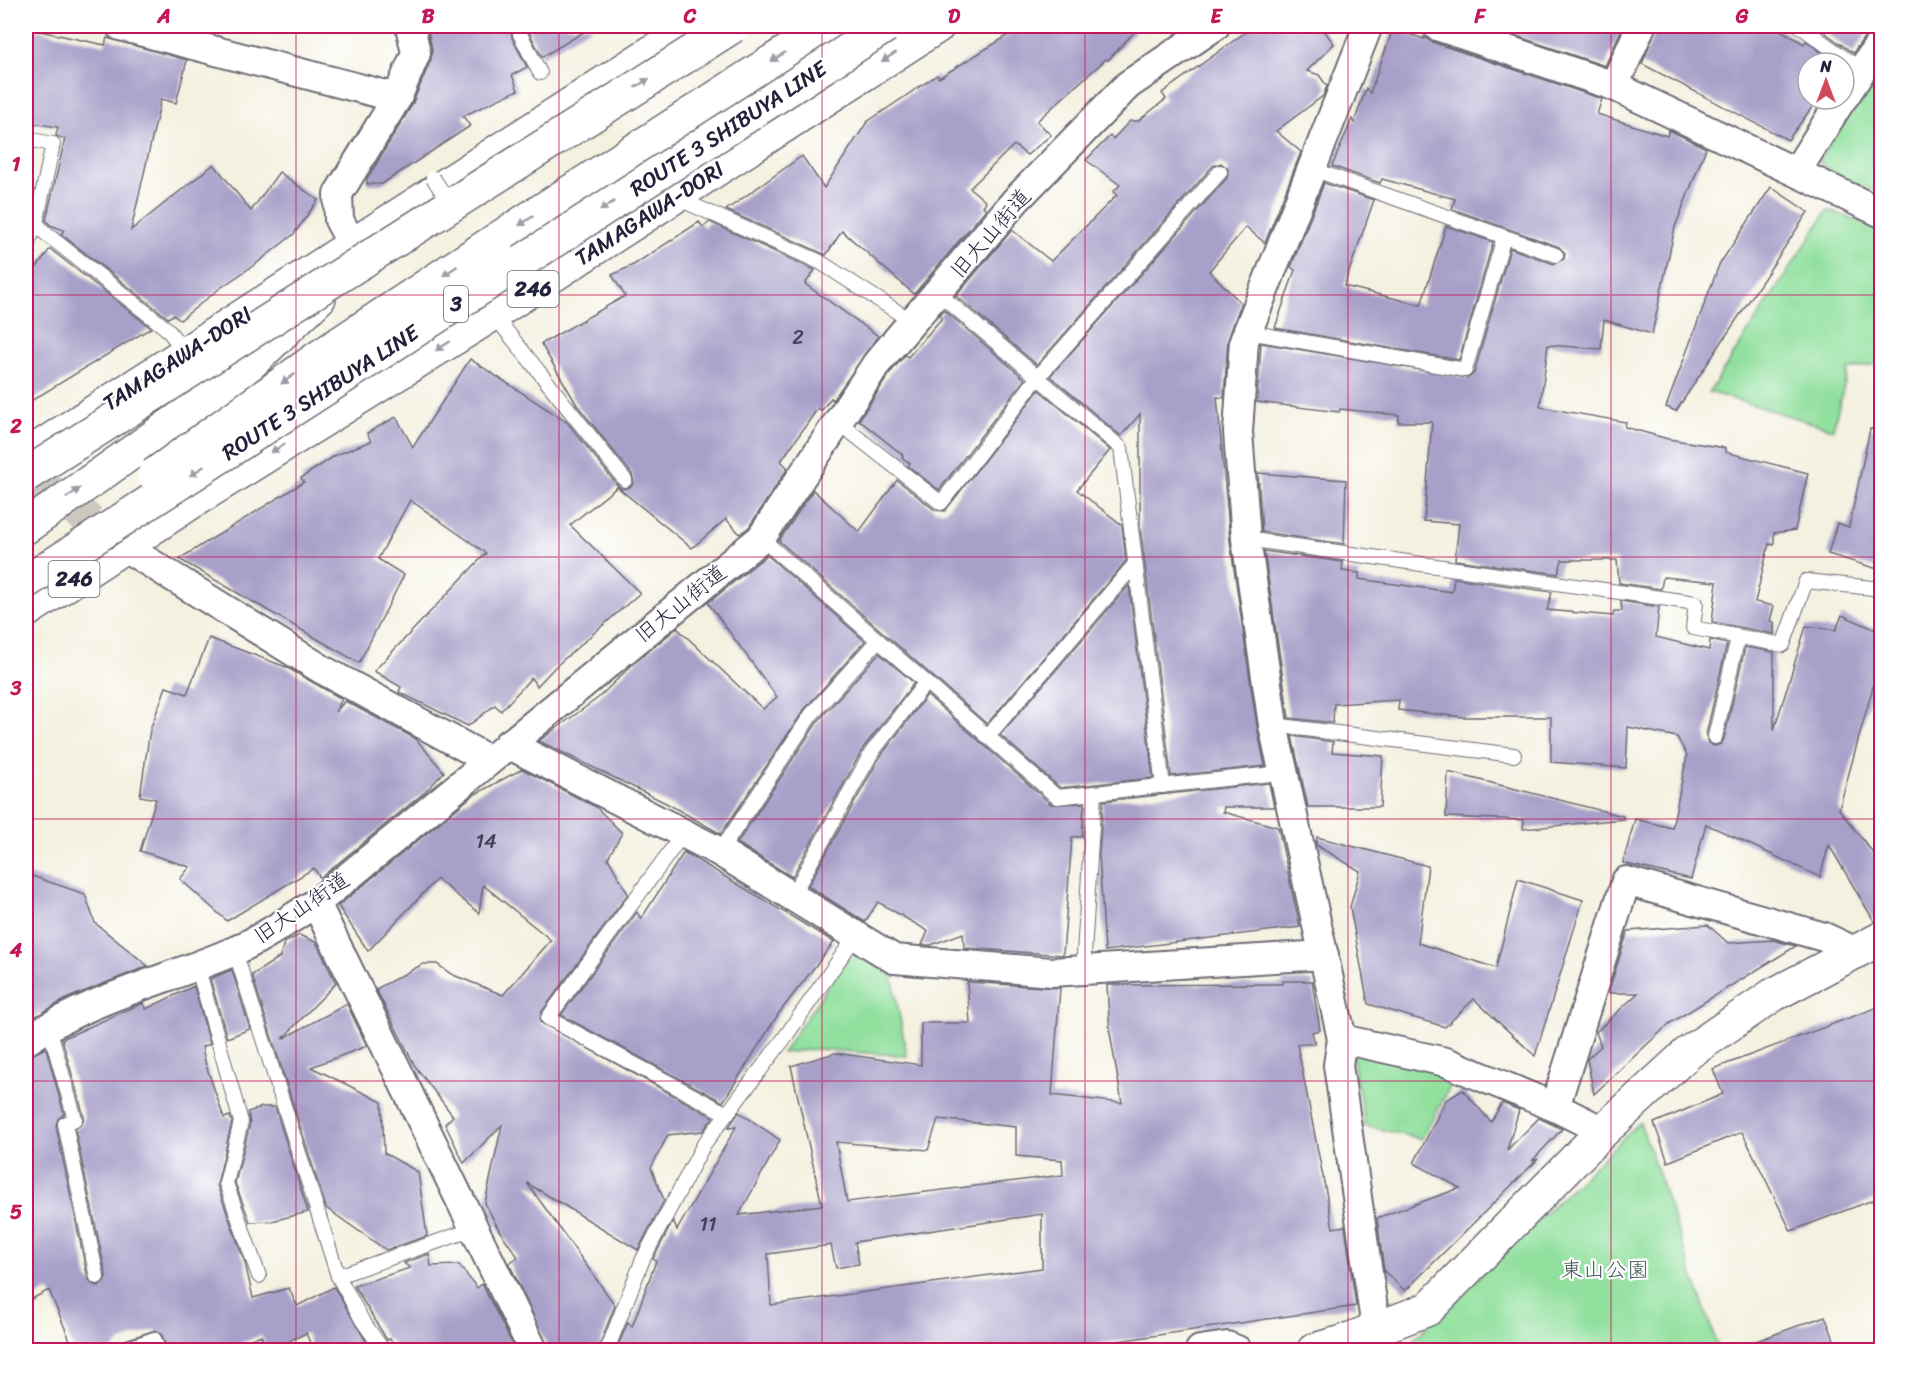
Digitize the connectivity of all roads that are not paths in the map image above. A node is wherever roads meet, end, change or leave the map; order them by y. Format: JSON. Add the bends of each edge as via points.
{"nodes":[{"id":1,"x":120,"y":26,"type":"edge"},
{"id":2,"x":410,"y":26,"type":"edge"},
{"id":3,"x":519,"y":26,"type":"edge"},
{"id":4,"x":692,"y":26,"type":"edge"},
{"id":5,"x":733,"y":26,"type":"edge"},
{"id":6,"x":827,"y":26,"type":"edge"},
{"id":7,"x":886,"y":26,"type":"edge"},
{"id":8,"x":938,"y":26,"type":"edge"},
{"id":9,"x":1215,"y":26,"type":"edge"},
{"id":10,"x":1368,"y":26,"type":"edge"},
{"id":11,"x":1437,"y":26,"type":"edge"},
{"id":12,"x":1641,"y":26,"type":"edge"},
{"id":13,"x":1800,"y":26,"type":"edge"},
{"id":14,"x":1881,"y":40,"type":"edge"},
{"id":15,"x":1861,"y":70,"type":"junction"},
{"id":16,"x":540,"y":73,"type":"dead end"},
{"id":17,"x":1856,"y":78,"type":"edge"},
{"id":18,"x":1614,"y":86,"type":"junction"},
{"id":19,"x":398,"y":98,"type":"junction"},
{"id":20,"x":1835,"y":111,"type":"edge"},
{"id":21,"x":26,"y":139,"type":"edge"},
{"id":22,"x":1312,"y":169,"type":"junction"},
{"id":23,"x":1220,"y":172,"type":"dead end"},
{"id":24,"x":1796,"y":172,"type":"junction"},
{"id":25,"x":433,"y":178,"type":"dead end"},
{"id":26,"x":674,"y":197,"type":"junction"},
{"id":27,"x":451,"y":205,"type":"junction"},
{"id":28,"x":415,"y":206,"type":"junction"},
{"id":29,"x":1881,"y":213,"type":"edge"},
{"id":30,"x":36,"y":223,"type":"junction"},
{"id":31,"x":1504,"y":237,"type":"junction"},
{"id":32,"x":353,"y":246,"type":"junction"},
{"id":33,"x":26,"y":249,"type":"edge"},
{"id":34,"x":1556,"y":255,"type":"dead end"},
{"id":35,"x":938,"y":293,"type":"junction"},
{"id":36,"x":494,"y":315,"type":"junction"},
{"id":37,"x":913,"y":322,"type":"junction"},
{"id":38,"x":1248,"y":332,"type":"junction"},
{"id":39,"x":185,"y":352,"type":"junction"},
{"id":40,"x":1038,"y":377,"type":"junction"},
{"id":41,"x":838,"y":422,"type":"junction"},
{"id":42,"x":26,"y":456,"type":"edge"},
{"id":43,"x":26,"y":474,"type":"edge"},
{"id":44,"x":625,"y":480,"type":"dead end"},
{"id":45,"x":26,"y":527,"type":"edge"},
{"id":46,"x":761,"y":538,"type":"junction"},
{"id":47,"x":1246,"y":539,"type":"junction"},
{"id":48,"x":123,"y":546,"type":"junction"},
{"id":49,"x":1135,"y":564,"type":"junction"},
{"id":50,"x":26,"y":568,"type":"edge"},
{"id":51,"x":26,"y":582,"type":"edge"},
{"id":52,"x":1881,"y":589,"type":"edge"},
{"id":53,"x":26,"y":611,"type":"edge"},
{"id":54,"x":1738,"y":637,"type":"junction"},
{"id":55,"x":878,"y":640,"type":"junction"},
{"id":56,"x":926,"y":682,"type":"junction"},
{"id":57,"x":1273,"y":724,"type":"junction"},
{"id":58,"x":988,"y":736,"type":"junction"},
{"id":59,"x":1715,"y":737,"type":"dead end"},
{"id":60,"x":499,"y":752,"type":"junction"},
{"id":61,"x":1514,"y":755,"type":"dead end"},
{"id":62,"x":1282,"y":773,"type":"junction"},
{"id":63,"x":1163,"y":786,"type":"junction"},
{"id":64,"x":1094,"y":793,"type":"junction"},
{"id":65,"x":683,"y":834,"type":"junction"},
{"id":66,"x":720,"y":852,"type":"junction"},
{"id":67,"x":792,"y":896,"type":"junction"},
{"id":68,"x":316,"y":903,"type":"junction"},
{"id":69,"x":855,"y":937,"type":"junction"},
{"id":70,"x":1868,"y":944,"type":"edge"},
{"id":71,"x":235,"y":951,"type":"junction"},
{"id":72,"x":1324,"y":955,"type":"junction"},
{"id":73,"x":197,"y":965,"type":"junction"},
{"id":74,"x":1083,"y":970,"type":"junction"},
{"id":75,"x":37,"y":1034,"type":"edge"},
{"id":76,"x":1342,"y":1039,"type":"junction"},
{"id":77,"x":1555,"y":1107,"type":"junction"},
{"id":78,"x":727,"y":1114,"type":"junction"},
{"id":79,"x":1603,"y":1131,"type":"junction"},
{"id":80,"x":474,"y":1229,"type":"junction"},
{"id":81,"x":259,"y":1276,"type":"dead end"},
{"id":82,"x":338,"y":1276,"type":"junction"},
{"id":83,"x":97,"y":1277,"type":"dead end"},
{"id":84,"x":1376,"y":1329,"type":"junction"},
{"id":85,"x":122,"y":1350,"type":"edge"},
{"id":86,"x":158,"y":1350,"type":"edge"},
{"id":87,"x":384,"y":1350,"type":"edge"},
{"id":88,"x":533,"y":1350,"type":"edge"},
{"id":89,"x":607,"y":1350,"type":"edge"},
{"id":90,"x":1200,"y":1350,"type":"edge"},
{"id":91,"x":1237,"y":1350,"type":"edge"},
{"id":92,"x":1314,"y":1350,"type":"edge"}],
"edges":[{"from":1,"to":19,"type":"street"},
{"from":2,"to":19,"type":"street","via":[[416,52]]},
{"from":3,"to":16,"type":"lane"},
{"from":4,"to":28,"type":"main road","name":"TAMAGAWA-DORI"},
{"from":27,"to":5,"type":"main road","one_way":true,"bridge":true},
{"from":6,"to":50,"type":"main road","one_way":true,"bridge":true,"via":[[319,357]]},
{"from":7,"to":51,"type":"main road","name":"ROUTE 3 SHIBUYA LINE","number":"3","one_way":true,"bridge":true},
{"from":8,"to":26,"type":"main road","name":"TAMAGAWA-DORI","number":"246","one_way":true},
{"from":9,"to":35,"type":"street","name":"旧大山街道","via":[[1128,85],[1016,200]]},
{"from":10,"to":22,"type":"street"},
{"from":11,"to":18,"type":"street"},
{"from":12,"to":18,"type":"street"},
{"from":13,"to":15,"type":"lane"},
{"from":14,"to":15,"type":"street"},
{"from":15,"to":17,"type":"street"},
{"from":18,"to":24,"type":"street"},
{"from":19,"to":32,"type":"street","via":[[338,194],[339,220]]},
{"from":20,"to":24,"type":"street"},
{"from":21,"to":30,"type":"lane","via":[[53,144]]},
{"from":22,"to":31,"type":"lane"},
{"from":22,"to":38,"type":"street"},
{"from":23,"to":40,"type":"lane"},
{"from":24,"to":29,"type":"street"},
{"from":25,"to":27,"type":"lane","bridge":true},
{"from":26,"to":36,"type":"main road","name":"TAMAGAWA-DORI","number":"246"},
{"from":26,"to":37,"type":"lane","via":[[820,262]]},
{"from":27,"to":43,"type":"main road","bridge":true},
{"from":28,"to":32,"type":"main road","name":"TAMAGAWA-DORI"},
{"from":45,"to":28,"type":"main road","one_way":true,"via":[[230,383]]},
{"from":30,"to":33,"type":"lane"},
{"from":30,"to":39,"type":"lane","via":[[167,329]]},
{"from":31,"to":34,"type":"lane"},
{"from":31,"to":38,"type":"lane","via":[[1466,370]]},
{"from":32,"to":39,"type":"main road","name":"TAMAGAWA-DORI"},
{"from":35,"to":37,"type":"street","name":"旧大山街道"},
{"from":35,"to":40,"type":"lane"},
{"from":36,"to":44,"type":"lane"},
{"from":36,"to":48,"type":"main road","name":"TAMAGAWA-DORI","number":"246","one_way":true},
{"from":37,"to":41,"type":"street","name":"旧大山街道","via":[[877,363]]},
{"from":38,"to":47,"type":"street","via":[[1244,340],[1238,432]]},
{"from":39,"to":42,"type":"main road","name":"TAMAGAWA-DORI"},
{"from":40,"to":41,"type":"lane","via":[[940,503]]},
{"from":40,"to":49,"type":"lane","via":[[1121,448]]},
{"from":41,"to":46,"type":"street","name":"旧大山街道"},
{"from":46,"to":55,"type":"lane"},
{"from":46,"to":60,"type":"street","name":"旧大山街道"},
{"from":47,"to":54,"type":"lane","via":[[1696,603],[1693,628]]},
{"from":47,"to":57,"type":"street"},
{"from":48,"to":53,"type":"main road","name":"TAMAGAWA-DORI","number":"246"},
{"from":48,"to":60,"type":"street","via":[[323,670]]},
{"from":49,"to":58,"type":"lane"},
{"from":49,"to":63,"type":"lane"},
{"from":52,"to":54,"type":"lane","via":[[1806,581],[1784,645]]},
{"from":54,"to":59,"type":"lane"},
{"from":55,"to":56,"type":"lane"},
{"from":55,"to":66,"type":"lane","via":[[811,715]]},
{"from":56,"to":58,"type":"lane"},
{"from":56,"to":67,"type":"lane","via":[[872,752]]},
{"from":57,"to":61,"type":"lane"},
{"from":57,"to":62,"type":"street"},
{"from":58,"to":64,"type":"lane","via":[[1057,797]]},
{"from":60,"to":65,"type":"street"},
{"from":60,"to":68,"type":"street","name":"旧大山街道"},
{"from":62,"to":63,"type":"lane"},
{"from":62,"to":72,"type":"street"},
{"from":63,"to":64,"type":"lane"},
{"from":64,"to":74,"type":"lane"},
{"from":65,"to":66,"type":"street"},
{"from":65,"to":78,"type":"lane","via":[[548,1018]]},
{"from":66,"to":67,"type":"street"},
{"from":67,"to":69,"type":"street"},
{"from":68,"to":71,"type":"street","name":"旧大山街道"},
{"from":68,"to":80,"type":"street"},
{"from":69,"to":74,"type":"street","via":[[894,959],[1052,972]]},
{"from":69,"to":78,"type":"lane"},
{"from":70,"to":77,"type":"street","via":[[1824,937],[1626,880]]},
{"from":70,"to":79,"type":"main road","via":[[1773,995],[1688,1053]]},
{"from":71,"to":73,"type":"street","name":"旧大山街道"},
{"from":71,"to":82,"type":"lane"},
{"from":72,"to":74,"type":"street"},
{"from":72,"to":76,"type":"street"},
{"from":73,"to":75,"type":"street","name":"旧大山街道","via":[[92,1006]]},
{"from":73,"to":81,"type":"lane","via":[[241,1122],[226,1183]]},
{"from":75,"to":83,"type":"lane","via":[[75,1119],[64,1124]]},
{"from":76,"to":77,"type":"street","via":[[1446,1062]]},
{"from":76,"to":84,"type":"street","via":[[1338,1065]]},
{"from":77,"to":79,"type":"street"},
{"from":78,"to":89,"type":"lane","via":[[704,1144],[643,1259]]},
{"from":79,"to":84,"type":"main road","via":[[1428,1310]]},
{"from":80,"to":82,"type":"lane"},
{"from":80,"to":88,"type":"street"},
{"from":82,"to":87,"type":"lane"},
{"from":84,"to":92,"type":"main road"},
{"from":85,"to":86,"type":"lane","via":[[154,1339]]},
{"from":90,"to":91,"type":"street","via":[[1227,1346]]}]}
